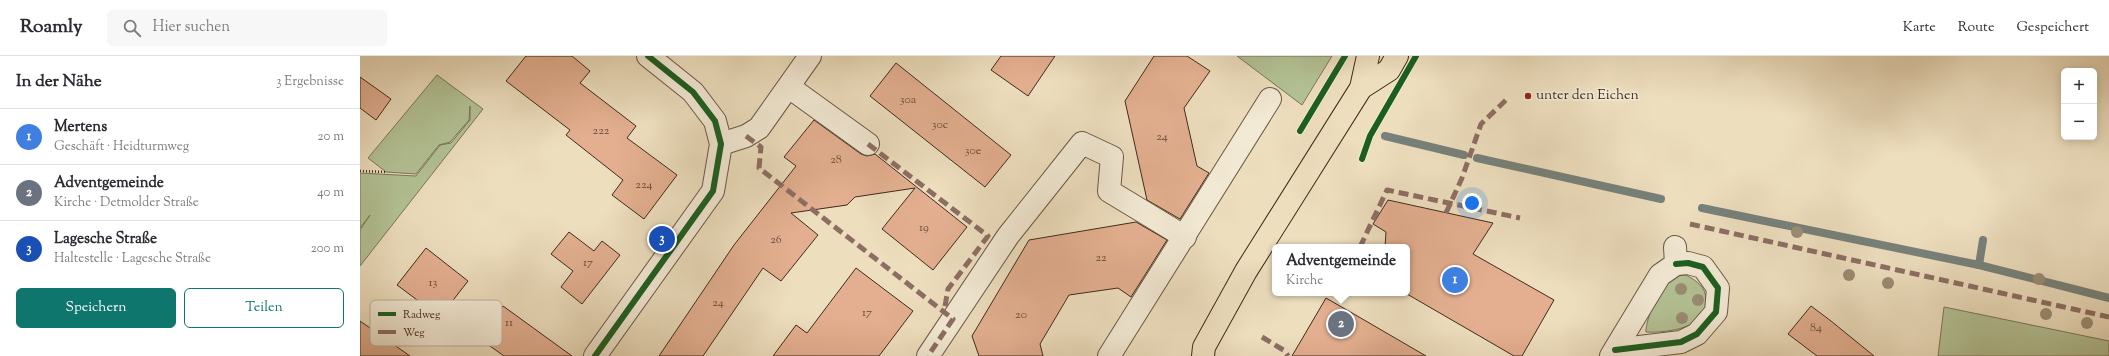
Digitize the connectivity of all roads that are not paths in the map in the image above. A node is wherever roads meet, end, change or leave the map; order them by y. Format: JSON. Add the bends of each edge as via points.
{"nodes":[{"id":1,"x":648,"y":56,"type":"edge"},
{"id":2,"x":810,"y":56,"type":"edge"},
{"id":3,"x":1368,"y":56,"type":"edge"},
{"id":4,"x":1397,"y":56,"type":"edge"},
{"id":5,"x":789,"y":87,"type":"junction"},
{"id":6,"x":1361,"y":88,"type":"junction"},
{"id":7,"x":1270,"y":99,"type":"dead end"},
{"id":8,"x":721,"y":144,"type":"junction"},
{"id":9,"x":868,"y":144,"type":"dead end"},
{"id":10,"x":1185,"y":237,"type":"junction"},
{"id":11,"x":1199,"y":353,"type":"edge"},
{"id":12,"x":1614,"y":354,"type":"edge"},
{"id":13,"x":595,"y":356,"type":"edge"},
{"id":14,"x":928,"y":356,"type":"edge"},
{"id":15,"x":1110,"y":356,"type":"edge"}],
"edges":[{"from":1,"to":8,"type":"street","via":[[694,92],[715,121]]},
{"from":2,"to":5,"type":"street"},
{"from":3,"to":6,"type":"main road"},
{"from":4,"to":6,"type":"main road","via":[[1389,70]]},
{"from":5,"to":8,"type":"street","via":[[759,128],[746,136]]},
{"from":5,"to":9,"type":"street"},
{"from":6,"to":11,"type":"main road","via":[[1246,271]]},
{"from":7,"to":10,"type":"street"},
{"from":8,"to":13,"type":"street","via":[[713,191]]},
{"from":10,"to":14,"type":"street","via":[[1109,191],[1112,157],[1082,143],[1008,236]]},
{"from":10,"to":15,"type":"street"},
{"from":12,"to":12,"type":"street","via":[[1681,342],[1697,334],[1716,312],[1718,288],[1703,266],[1688,263],[1676,256],[1660,275]]}]}
